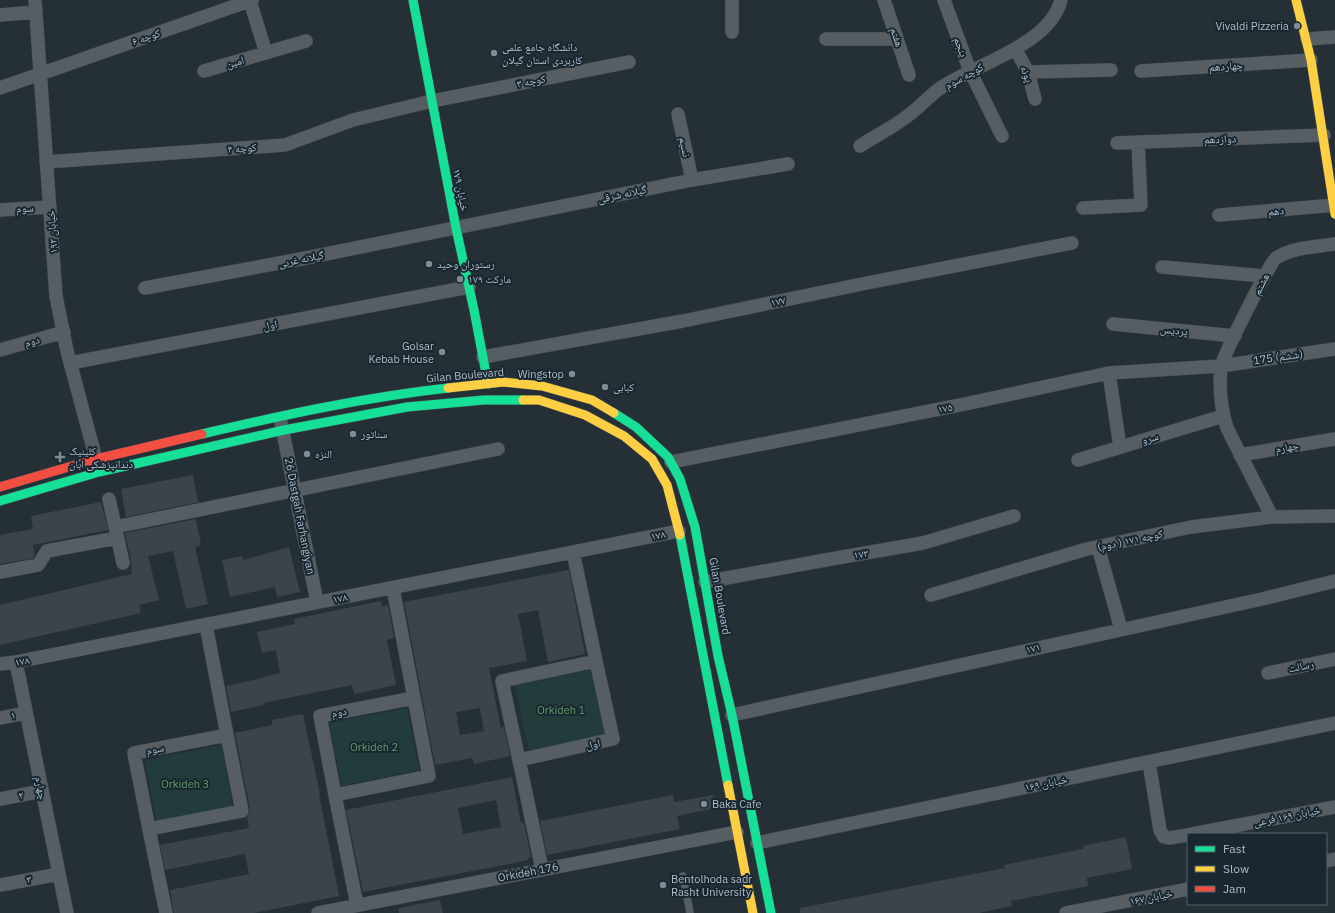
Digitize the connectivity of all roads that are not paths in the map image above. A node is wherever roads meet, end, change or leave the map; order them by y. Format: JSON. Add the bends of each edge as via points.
{"nodes":[{"id":1,"x":251,"y":0,"type":"edge"},
{"id":2,"x":414,"y":0,"type":"edge"},
{"id":3,"x":732,"y":0,"type":"edge"},
{"id":4,"x":884,"y":0,"type":"edge"},
{"id":5,"x":944,"y":0,"type":"edge"},
{"id":6,"x":1061,"y":0,"type":"edge"},
{"id":7,"x":1296,"y":0,"type":"edge"},
{"id":8,"x":36,"y":6,"type":"edge"},
{"id":9,"x":0,"y":15,"type":"edge"},
{"id":10,"x":732,"y":32,"type":"dead end"},
{"id":11,"x":1335,"y":37,"type":"edge"},
{"id":12,"x":898,"y":39,"type":"junction"},
{"id":13,"x":1307,"y":39,"type":"junction"},
{"id":14,"x":826,"y":40,"type":"dead end"},
{"id":15,"x":306,"y":41,"type":"dead end"},
{"id":16,"x":1016,"y":50,"type":"junction"},
{"id":17,"x":266,"y":53,"type":"junction"},
{"id":18,"x":1311,"y":60,"type":"junction"},
{"id":19,"x":629,"y":62,"type":"dead end"},
{"id":20,"x":1111,"y":70,"type":"dead end"},
{"id":21,"x":204,"y":71,"type":"dead end"},
{"id":22,"x":970,"y":71,"type":"junction"},
{"id":23,"x":1142,"y":71,"type":"dead end"},
{"id":24,"x":1028,"y":72,"type":"junction"},
{"id":25,"x":40,"y":74,"type":"junction"},
{"id":26,"x":909,"y":74,"type":"dead end"},
{"id":27,"x":0,"y":88,"type":"edge"},
{"id":28,"x":1035,"y":99,"type":"dead end"},
{"id":29,"x":432,"y":101,"type":"junction"},
{"id":30,"x":678,"y":114,"type":"dead end"},
{"id":31,"x":1324,"y":135,"type":"junction"},
{"id":32,"x":1002,"y":136,"type":"dead end"},
{"id":33,"x":1138,"y":142,"type":"junction"},
{"id":34,"x":1117,"y":143,"type":"dead end"},
{"id":35,"x":860,"y":146,"type":"dead end"},
{"id":36,"x":46,"y":162,"type":"junction"},
{"id":37,"x":788,"y":164,"type":"dead end"},
{"id":38,"x":692,"y":180,"type":"junction"},
{"id":39,"x":50,"y":207,"type":"junction"},
{"id":40,"x":1083,"y":208,"type":"dead end"},
{"id":41,"x":1335,"y":208,"type":"edge"},
{"id":42,"x":0,"y":210,"type":"edge"},
{"id":43,"x":1219,"y":215,"type":"dead end"},
{"id":44,"x":456,"y":228,"type":"junction"},
{"id":45,"x":1072,"y":244,"type":"dead end"},
{"id":46,"x":1335,"y":244,"type":"edge"},
{"id":47,"x":1162,"y":267,"type":"dead end"},
{"id":48,"x":1264,"y":276,"type":"junction"},
{"id":49,"x":469,"y":287,"type":"junction"},
{"id":50,"x":145,"y":288,"type":"dead end"},
{"id":51,"x":1113,"y":324,"type":"dead end"},
{"id":52,"x":64,"y":332,"type":"junction"},
{"id":53,"x":1235,"y":336,"type":"junction"},
{"id":54,"x":1335,"y":349,"type":"edge"},
{"id":55,"x":0,"y":350,"type":"edge"},
{"id":56,"x":483,"y":357,"type":"junction"},
{"id":57,"x":70,"y":363,"type":"junction"},
{"id":58,"x":1221,"y":366,"type":"junction"},
{"id":59,"x":1109,"y":373,"type":"junction"},
{"id":60,"x":488,"y":384,"type":"junction"},
{"id":61,"x":1223,"y":416,"type":"junction"},
{"id":62,"x":280,"y":417,"type":"junction"},
{"id":63,"x":284,"y":430,"type":"junction"},
{"id":64,"x":1335,"y":439,"type":"edge"},
{"id":65,"x":1120,"y":447,"type":"junction"},
{"id":66,"x":498,"y":449,"type":"dead end"},
{"id":67,"x":1240,"y":454,"type":"junction"},
{"id":68,"x":96,"y":459,"type":"junction"},
{"id":69,"x":1078,"y":460,"type":"dead end"},
{"id":70,"x":671,"y":462,"type":"junction"},
{"id":71,"x":0,"y":486,"type":"edge"},
{"id":72,"x":295,"y":490,"type":"junction"},
{"id":73,"x":109,"y":499,"type":"dead end"},
{"id":74,"x":0,"y":501,"type":"edge"},
{"id":75,"x":1014,"y":516,"type":"dead end"},
{"id":76,"x":1335,"y":516,"type":"edge"},
{"id":77,"x":1272,"y":517,"type":"junction"},
{"id":78,"x":679,"y":530,"type":"junction"},
{"id":79,"x":116,"y":532,"type":"junction"},
{"id":80,"x":1098,"y":547,"type":"junction"},
{"id":81,"x":573,"y":552,"type":"junction"},
{"id":82,"x":122,"y":563,"type":"dead end"},
{"id":83,"x":0,"y":572,"type":"edge"},
{"id":84,"x":1335,"y":581,"type":"edge"},
{"id":85,"x":706,"y":582,"type":"junction"},
{"id":86,"x":393,"y":588,"type":"junction"},
{"id":87,"x":931,"y":595,"type":"dead end"},
{"id":88,"x":317,"y":602,"type":"junction"},
{"id":89,"x":206,"y":625,"type":"junction"},
{"id":90,"x":1121,"y":629,"type":"junction"},
{"id":91,"x":1335,"y":659,"type":"edge"},
{"id":92,"x":596,"y":661,"type":"junction"},
{"id":93,"x":16,"y":662,"type":"junction"},
{"id":94,"x":0,"y":664,"type":"edge"},
{"id":95,"x":1268,"y":673,"type":"dead end"},
{"id":96,"x":414,"y":698,"type":"junction"},
{"id":97,"x":26,"y":713,"type":"junction"},
{"id":98,"x":732,"y":715,"type":"junction"},
{"id":99,"x":0,"y":718,"type":"edge"},
{"id":100,"x":1335,"y":723,"type":"edge"},
{"id":101,"x":227,"y":735,"type":"junction"},
{"id":102,"x":519,"y":760,"type":"junction"},
{"id":103,"x":1149,"y":762,"type":"junction"},
{"id":104,"x":42,"y":791,"type":"junction"},
{"id":105,"x":335,"y":795,"type":"junction"},
{"id":106,"x":0,"y":799,"type":"edge"},
{"id":107,"x":1335,"y":806,"type":"edge"},
{"id":108,"x":149,"y":829,"type":"junction"},
{"id":109,"x":737,"y":832,"type":"junction"},
{"id":110,"x":1197,"y":833,"type":"edge"},
{"id":111,"x":1187,"y":835,"type":"edge"},
{"id":112,"x":757,"y":843,"type":"junction"},
{"id":113,"x":542,"y":870,"type":"junction"},
{"id":114,"x":59,"y":874,"type":"junction"},
{"id":115,"x":683,"y":876,"type":"dead end"},
{"id":116,"x":0,"y":885,"type":"edge"},
{"id":117,"x":1187,"y":889,"type":"edge"},
{"id":118,"x":357,"y":905,"type":"junction"},
{"id":119,"x":67,"y":913,"type":"edge"},
{"id":120,"x":166,"y":913,"type":"edge"},
{"id":121,"x":318,"y":913,"type":"edge"},
{"id":122,"x":690,"y":913,"type":"edge"},
{"id":123,"x":753,"y":913,"type":"edge"},
{"id":124,"x":771,"y":913,"type":"edge"},
{"id":125,"x":1066,"y":913,"type":"edge"}],
"edges":[{"from":1,"to":17,"type":"street"},
{"from":1,"to":25,"type":"street","name":"کوچه ۶"},
{"from":2,"to":29,"type":"main road","name":"خیابان ۱۷۹"},
{"from":3,"to":10,"type":"street"},
{"from":4,"to":12,"type":"street","name":"هفتم"},
{"from":5,"to":22,"type":"street","name":"پنجم"},
{"from":6,"to":16,"type":"street","name":"کوچه سوم","via":[[1059,10],[1044,29]]},
{"from":7,"to":13,"type":"main road"},
{"from":8,"to":9,"type":"street"},
{"from":8,"to":25,"type":"street","name":"خیابان ۱۹۲"},
{"from":11,"to":13,"type":"street"},
{"from":12,"to":14,"type":"street"},
{"from":12,"to":26,"type":"street","name":"هفتم"},
{"from":13,"to":18,"type":"main road"},
{"from":15,"to":17,"type":"street","name":"امین"},
{"from":16,"to":22,"type":"street","name":"کوچه سوم"},
{"from":16,"to":24,"type":"street","name":"پونه"},
{"from":17,"to":21,"type":"street","name":"امین"},
{"from":18,"to":23,"type":"street","name":"چهاردهم"},
{"from":18,"to":31,"type":"main road"},
{"from":19,"to":29,"type":"street","name":"کوچه ۳"},
{"from":20,"to":24,"type":"street"},
{"from":22,"to":32,"type":"street","name":"پنجم"},
{"from":22,"to":35,"type":"street","name":"کوچه سوم","via":[[939,90],[907,117]]},
{"from":24,"to":28,"type":"street","name":"پونه"},
{"from":25,"to":27,"type":"street"},
{"from":25,"to":36,"type":"street","name":"خیابان ۱۹۲"},
{"from":29,"to":36,"type":"street","name":"کوچه ۴","via":[[353,120],[285,145]]},
{"from":29,"to":44,"type":"main road","name":"خیابان ۱۷۹"},
{"from":30,"to":38,"type":"street","name":"نسیم"},
{"from":31,"to":33,"type":"street","name":"دوازدهم"},
{"from":31,"to":41,"type":"main road"},
{"from":33,"to":34,"type":"street","name":"دوازدهم"},
{"from":33,"to":40,"type":"street","via":[[1141,205]]},
{"from":36,"to":39,"type":"street","name":"خیابان ۱۹۲"},
{"from":37,"to":38,"type":"street","name":"گیلانه شرقی"},
{"from":38,"to":44,"type":"street","name":"گیلانه شرقی"},
{"from":39,"to":42,"type":"street","name":"سوم"},
{"from":39,"to":52,"type":"street","name":"خیابان ۱۹۲","via":[[56,296]]},
{"from":41,"to":43,"type":"street","name":"دهم"},
{"from":44,"to":49,"type":"main road","name":"خیابان ۱۷۹"},
{"from":44,"to":50,"type":"street","name":"گیلانه غربی"},
{"from":45,"to":56,"type":"street","name":"۱۷۷","via":[[683,321]]},
{"from":46,"to":48,"type":"street","name":"هشتم","via":[[1289,251],[1274,259]]},
{"from":47,"to":48,"type":"street"},
{"from":48,"to":53,"type":"street","name":"هشتم"},
{"from":49,"to":56,"type":"main road","name":"خیابان ۱۷۹"},
{"from":49,"to":57,"type":"street","name":"اول"},
{"from":51,"to":53,"type":"street","name":"پردیس"},
{"from":52,"to":55,"type":"street","name":"دوم"},
{"from":52,"to":57,"type":"street","name":"خیابان ۱۹۲"},
{"from":53,"to":58,"type":"street","name":"هشتم"},
{"from":54,"to":58,"type":"street","name":"175 (ششم)"},
{"from":56,"to":60,"type":"main road","name":"خیابان ۱۷۹"},
{"from":57,"to":68,"type":"street","name":"خیابان ۱۹۲"},
{"from":58,"to":59,"type":"street","name":"۱۷۵"},
{"from":58,"to":61,"type":"street"},
{"from":59,"to":65,"type":"street"},
{"from":59,"to":70,"type":"street","name":"۱۷۵"},
{"from":60,"to":62,"type":"main road","name":"Gilan Boulevard","via":[[402,393]]},
{"from":60,"to":70,"type":"main road","name":"Gilan Boulevard","via":[[503,382],[542,386],[592,400],[636,427]]},
{"from":61,"to":65,"type":"street","name":"سرو"},
{"from":61,"to":67,"type":"street"},
{"from":62,"to":63,"type":"street","name":"26 Dastgah Farhangiyan"},
{"from":62,"to":68,"type":"main road","name":"Gilan Boulevard"},
{"from":63,"to":72,"type":"street","name":"26 Dastgah Farhangiyan"},
{"from":63,"to":74,"type":"main road","via":[[99,472]]},
{"from":63,"to":78,"type":"main road","via":[[407,407],[484,400],[539,400],[585,415],[624,436],[652,460],[667,485]]},
{"from":64,"to":67,"type":"street","name":"چهارم"},
{"from":65,"to":69,"type":"street","name":"سرو"},
{"from":66,"to":72,"type":"street"},
{"from":67,"to":77,"type":"street"},
{"from":68,"to":71,"type":"main road","name":"Gilan Boulevard"},
{"from":70,"to":85,"type":"main road","name":"Gilan Boulevard","via":[[680,479],[695,527]]},
{"from":72,"to":79,"type":"street"},
{"from":72,"to":88,"type":"street","name":"26 Dastgah Farhangiyan"},
{"from":73,"to":79,"type":"street"},
{"from":75,"to":85,"type":"street","name":"۱۷۳","via":[[923,543]]},
{"from":76,"to":77,"type":"street","name":"کوچه ۱۷۱ ( دوم)"},
{"from":77,"to":80,"type":"street","name":"کوچه ۱۷۱ ( دوم)","via":[[1191,527]]},
{"from":78,"to":81,"type":"street","name":"۱۷۸"},
{"from":78,"to":109,"type":"main road"},
{"from":79,"to":82,"type":"street"},
{"from":79,"to":83,"type":"street","via":[[47,552],[38,565]]},
{"from":80,"to":87,"type":"street","name":"کوچه ۱۷۱ ( دوم)"},
{"from":80,"to":90,"type":"street"},
{"from":81,"to":86,"type":"street","name":"۱۷۸"},
{"from":81,"to":92,"type":"street","name":"اول"},
{"from":84,"to":90,"type":"street","name":"۱۷۱"},
{"from":85,"to":98,"type":"main road","name":"Gilan Boulevard","via":[[718,656]]},
{"from":86,"to":88,"type":"street","name":"۱۷۸"},
{"from":86,"to":96,"type":"street"},
{"from":88,"to":89,"type":"street","name":"۱۷۸"},
{"from":89,"to":93,"type":"street","name":"۱۷۸"},
{"from":89,"to":101,"type":"street"},
{"from":90,"to":98,"type":"street","name":"۱۷۱"},
{"from":91,"to":95,"type":"street","name":"رسالت"},
{"from":92,"to":102,"type":"street","name":"اول","via":[[613,739]]},
{"from":92,"to":102,"type":"street","via":[[502,682]]},
{"from":93,"to":94,"type":"street","name":"۱۷۸"},
{"from":93,"to":97,"type":"street","name":"چهارم"},
{"from":96,"to":105,"type":"street","via":[[429,776]]},
{"from":96,"to":105,"type":"street","name":"دوم","via":[[320,716]]},
{"from":97,"to":99,"type":"street","name":"۱"},
{"from":97,"to":104,"type":"street","name":"چهارم"},
{"from":98,"to":112,"type":"main road","name":"Gilan Boulevard"},
{"from":100,"to":103,"type":"street","name":"خیابان ۱۶۹"},
{"from":101,"to":108,"type":"street","via":[[242,811]]},
{"from":101,"to":108,"type":"street","name":"سوم","via":[[134,753]]},
{"from":102,"to":113,"type":"street"},
{"from":103,"to":111,"type":"street","via":[[1160,830],[1164,837],[1169,838]]},
{"from":103,"to":112,"type":"street","name":"خیابان ۱۶۹"},
{"from":104,"to":106,"type":"street","name":"۲"},
{"from":104,"to":114,"type":"street","name":"چهارم"},
{"from":105,"to":118,"type":"street","name":"دوم"},
{"from":107,"to":110,"type":"street","name":"خیابان ۱۶۹ فرعی"},
{"from":108,"to":120,"type":"street","name":"سوم"},
{"from":109,"to":113,"type":"street","name":"Orkideh 176"},
{"from":109,"to":123,"type":"main road"},
{"from":112,"to":124,"type":"main road","name":"Gilan Boulevard"},
{"from":113,"to":118,"type":"street","name":"Orkideh 176"},
{"from":114,"to":116,"type":"street","name":"۳"},
{"from":114,"to":119,"type":"street","name":"چهارم"},
{"from":115,"to":122,"type":"lane"},
{"from":117,"to":125,"type":"street","name":"خیابان ۱۶۷"},
{"from":118,"to":121,"type":"street","name":"Orkideh 176"}]}
